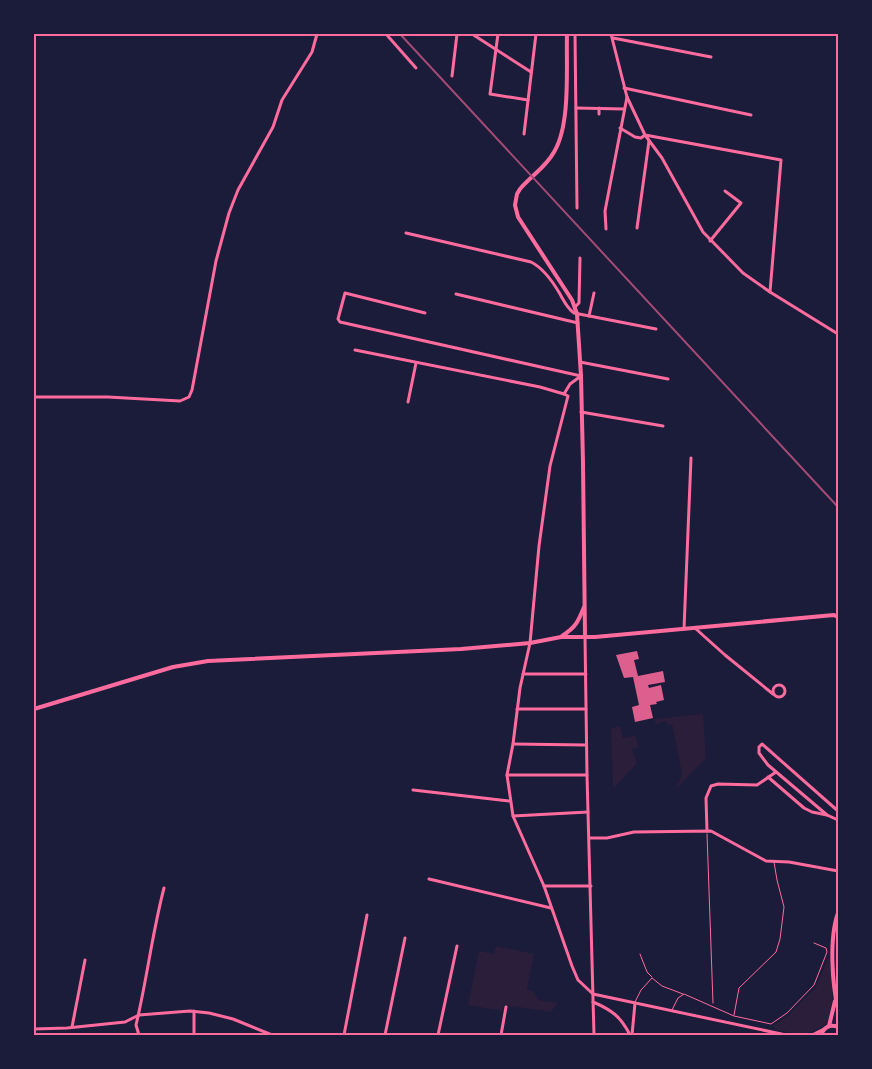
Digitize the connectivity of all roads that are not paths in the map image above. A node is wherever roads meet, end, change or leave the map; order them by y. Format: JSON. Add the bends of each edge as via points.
{"nodes":[{"id":1,"x":317,"y":34,"type":"edge"},
{"id":2,"x":386,"y":34,"type":"edge"},
{"id":3,"x":457,"y":34,"type":"edge"},
{"id":4,"x":472,"y":34,"type":"edge"},
{"id":5,"x":498,"y":34,"type":"edge"},
{"id":6,"x":536,"y":34,"type":"edge"},
{"id":7,"x":566,"y":34,"type":"edge"},
{"id":8,"x":575,"y":34,"type":"edge"},
{"id":9,"x":612,"y":36,"type":"edge"},
{"id":10,"x":496,"y":49,"type":"junction"},
{"id":11,"x":711,"y":57,"type":"dead end"},
{"id":12,"x":416,"y":68,"type":"dead end"},
{"id":13,"x":532,"y":72,"type":"junction"},
{"id":14,"x":452,"y":76,"type":"dead end"},
{"id":15,"x":624,"y":88,"type":"junction"},
{"id":16,"x":627,"y":97,"type":"junction"},
{"id":17,"x":528,"y":100,"type":"junction"},
{"id":18,"x":576,"y":108,"type":"junction"},
{"id":19,"x":599,"y":108,"type":"junction"},
{"id":20,"x":624,"y":109,"type":"junction"},
{"id":21,"x":600,"y":114,"type":"dead end"},
{"id":22,"x":751,"y":115,"type":"dead end"},
{"id":23,"x":620,"y":128,"type":"junction"},
{"id":24,"x":524,"y":134,"type":"dead end"},
{"id":25,"x":645,"y":135,"type":"junction"},
{"id":26,"x":649,"y":140,"type":"junction"},
{"id":27,"x":725,"y":191,"type":"dead end"},
{"id":28,"x":577,"y":208,"type":"dead end"},
{"id":29,"x":637,"y":228,"type":"dead end"},
{"id":30,"x":606,"y":229,"type":"dead end"},
{"id":31,"x":406,"y":233,"type":"dead end"},
{"id":32,"x":710,"y":241,"type":"junction"},
{"id":33,"x":580,"y":258,"type":"dead end"},
{"id":34,"x":770,"y":292,"type":"junction"},
{"id":35,"x":594,"y":293,"type":"dead end"},
{"id":36,"x":456,"y":294,"type":"dead end"},
{"id":37,"x":575,"y":307,"type":"junction"},
{"id":38,"x":425,"y":314,"type":"dead end"},
{"id":39,"x":577,"y":314,"type":"junction"},
{"id":40,"x":589,"y":316,"type":"junction"},
{"id":41,"x":578,"y":323,"type":"junction"},
{"id":42,"x":656,"y":329,"type":"dead end"},
{"id":43,"x":838,"y":334,"type":"edge"},
{"id":44,"x":354,"y":350,"type":"dead end"},
{"id":45,"x":580,"y":362,"type":"junction"},
{"id":46,"x":416,"y":363,"type":"junction"},
{"id":47,"x":581,"y":376,"type":"junction"},
{"id":48,"x":668,"y":379,"type":"dead end"},
{"id":49,"x":564,"y":394,"type":"junction"},
{"id":50,"x":34,"y":397,"type":"edge"},
{"id":51,"x":408,"y":402,"type":"dead end"},
{"id":52,"x":581,"y":412,"type":"junction"},
{"id":53,"x":663,"y":426,"type":"dead end"},
{"id":54,"x":691,"y":458,"type":"dead end"},
{"id":55,"x":584,"y":605,"type":"junction"},
{"id":56,"x":837,"y":615,"type":"edge"},
{"id":57,"x":696,"y":629,"type":"junction"},
{"id":58,"x":684,"y":630,"type":"junction"},
{"id":59,"x":561,"y":637,"type":"junction"},
{"id":60,"x":585,"y":637,"type":"junction"},
{"id":61,"x":530,"y":643,"type":"junction"},
{"id":62,"x":523,"y":674,"type":"junction"},
{"id":63,"x":586,"y":674,"type":"junction"},
{"id":64,"x":774,"y":694,"type":"dead end"},
{"id":65,"x":34,"y":709,"type":"edge"},
{"id":66,"x":517,"y":709,"type":"junction"},
{"id":67,"x":586,"y":709,"type":"junction"},
{"id":68,"x":513,"y":744,"type":"junction"},
{"id":69,"x":586,"y":745,"type":"junction"},
{"id":70,"x":776,"y":772,"type":"junction"},
{"id":71,"x":507,"y":775,"type":"junction"},
{"id":72,"x":587,"y":775,"type":"junction"},
{"id":73,"x":768,"y":777,"type":"junction"},
{"id":74,"x":413,"y":790,"type":"dead end"},
{"id":75,"x":509,"y":801,"type":"junction"},
{"id":76,"x":838,"y":810,"type":"edge"},
{"id":77,"x":588,"y":812,"type":"junction"},
{"id":78,"x":828,"y":815,"type":"junction"},
{"id":79,"x":512,"y":816,"type":"junction"},
{"id":80,"x":838,"y":820,"type":"edge"},
{"id":81,"x":707,"y":831,"type":"junction"},
{"id":82,"x":589,"y":838,"type":"junction"},
{"id":83,"x":774,"y":861,"type":"junction"},
{"id":84,"x":838,"y":871,"type":"edge"},
{"id":85,"x":429,"y":880,"type":"dead end"},
{"id":86,"x":544,"y":886,"type":"junction"},
{"id":87,"x":590,"y":886,"type":"junction"},
{"id":88,"x":164,"y":888,"type":"dead end"},
{"id":89,"x":551,"y":908,"type":"junction"},
{"id":90,"x":838,"y":913,"type":"edge"},
{"id":91,"x":367,"y":915,"type":"dead end"},
{"id":92,"x":404,"y":938,"type":"dead end"},
{"id":93,"x":814,"y":944,"type":"dead end"},
{"id":94,"x":457,"y":946,"type":"dead end"},
{"id":95,"x":640,"y":954,"type":"dead end"},
{"id":96,"x":85,"y":960,"type":"dead end"},
{"id":97,"x":652,"y":978,"type":"junction"},
{"id":98,"x":593,"y":994,"type":"junction"},
{"id":99,"x":684,"y":994,"type":"junction"},
{"id":100,"x":836,"y":999,"type":"junction"},
{"id":101,"x":593,"y":1002,"type":"junction"},
{"id":102,"x":635,"y":1003,"type":"junction"},
{"id":103,"x":506,"y":1007,"type":"dead end"},
{"id":104,"x":838,"y":1009,"type":"edge"},
{"id":105,"x":194,"y":1011,"type":"junction"},
{"id":106,"x":671,"y":1011,"type":"junction"},
{"id":107,"x":139,"y":1015,"type":"junction"},
{"id":108,"x":734,"y":1016,"type":"junction"},
{"id":109,"x":829,"y":1026,"type":"junction"},
{"id":110,"x":72,"y":1027,"type":"junction"},
{"id":111,"x":838,"y":1027,"type":"edge"},
{"id":112,"x":34,"y":1029,"type":"edge"},
{"id":113,"x":824,"y":1029,"type":"junction"},
{"id":114,"x":139,"y":1035,"type":"edge"},
{"id":115,"x":194,"y":1035,"type":"edge"},
{"id":116,"x":272,"y":1035,"type":"edge"},
{"id":117,"x":344,"y":1035,"type":"edge"},
{"id":118,"x":385,"y":1035,"type":"edge"},
{"id":119,"x":438,"y":1035,"type":"edge"},
{"id":120,"x":501,"y":1035,"type":"edge"},
{"id":121,"x":594,"y":1035,"type":"edge"},
{"id":122,"x":631,"y":1035,"type":"edge"},
{"id":123,"x":786,"y":1035,"type":"edge"},
{"id":124,"x":812,"y":1035,"type":"edge"},
{"id":125,"x":822,"y":1035,"type":"edge"}],
"edges":[{"from":1,"to":50,"type":"street","via":[[312,52],[282,100],[273,127],[229,213],[216,260],[189,397],[169,402],[108,396]]},
{"from":2,"to":12,"type":"street"},
{"from":3,"to":14,"type":"street"},
{"from":4,"to":10,"type":"street"},
{"from":5,"to":10,"type":"street"},
{"from":6,"to":13,"type":"street"},
{"from":7,"to":37,"type":"street","via":[[564,124],[560,140],[554,154],[524,184],[516,200],[515,211]]},
{"from":8,"to":18,"type":"street"},
{"from":9,"to":11,"type":"street"},
{"from":9,"to":15,"type":"street"},
{"from":10,"to":13,"type":"street"},
{"from":10,"to":17,"type":"street","via":[[490,94]]},
{"from":13,"to":17,"type":"street"},
{"from":15,"to":16,"type":"street"},
{"from":15,"to":22,"type":"street"},
{"from":16,"to":20,"type":"street"},
{"from":16,"to":25,"type":"street"},
{"from":17,"to":24,"type":"street"},
{"from":18,"to":19,"type":"street"},
{"from":18,"to":28,"type":"street"},
{"from":19,"to":20,"type":"street"},
{"from":19,"to":21,"type":"street"},
{"from":20,"to":23,"type":"street"},
{"from":23,"to":25,"type":"street","via":[[635,137]]},
{"from":23,"to":30,"type":"street","via":[[605,211]]},
{"from":25,"to":26,"type":"street"},
{"from":25,"to":34,"type":"street","via":[[781,160]]},
{"from":26,"to":29,"type":"street"},
{"from":26,"to":32,"type":"street"},
{"from":27,"to":32,"type":"street","via":[[741,203]]},
{"from":31,"to":39,"type":"street","via":[[531,262],[559,291],[568,309]]},
{"from":32,"to":34,"type":"street","via":[[743,273]]},
{"from":33,"to":37,"type":"street","via":[[579,303]]},
{"from":34,"to":43,"type":"street"},
{"from":35,"to":40,"type":"street"},
{"from":36,"to":41,"type":"street"},
{"from":37,"to":39,"type":"street"},
{"from":38,"to":47,"type":"street","via":[[345,293],[338,319]]},
{"from":39,"to":40,"type":"street"},
{"from":39,"to":41,"type":"street"},
{"from":40,"to":42,"type":"street"},
{"from":41,"to":45,"type":"street"},
{"from":44,"to":46,"type":"street"},
{"from":45,"to":47,"type":"street"},
{"from":45,"to":48,"type":"street"},
{"from":46,"to":49,"type":"street"},
{"from":46,"to":51,"type":"street"},
{"from":47,"to":49,"type":"street","via":[[570,384]]},
{"from":47,"to":52,"type":"street"},
{"from":49,"to":61,"type":"street","via":[[568,396],[550,466]]},
{"from":52,"to":53,"type":"street"},
{"from":52,"to":55,"type":"street"},
{"from":54,"to":58,"type":"street"},
{"from":55,"to":59,"type":"street","via":[[573,629]]},
{"from":55,"to":60,"type":"street"},
{"from":56,"to":57,"type":"street"},
{"from":57,"to":58,"type":"street"},
{"from":57,"to":64,"type":"street"},
{"from":58,"to":60,"type":"street"},
{"from":59,"to":60,"type":"street"},
{"from":59,"to":61,"type":"street"},
{"from":60,"to":63,"type":"street"},
{"from":61,"to":62,"type":"street"},
{"from":61,"to":65,"type":"street","via":[[208,660],[173,667]]},
{"from":62,"to":63,"type":"street"},
{"from":62,"to":66,"type":"street"},
{"from":63,"to":67,"type":"street"},
{"from":66,"to":67,"type":"street"},
{"from":66,"to":68,"type":"street"},
{"from":67,"to":69,"type":"street"},
{"from":68,"to":69,"type":"street"},
{"from":68,"to":71,"type":"street"},
{"from":69,"to":72,"type":"street"},
{"from":70,"to":73,"type":"street"},
{"from":70,"to":76,"type":"street","via":[[759,753],[762,744]]},
{"from":70,"to":78,"type":"street"},
{"from":71,"to":72,"type":"street"},
{"from":71,"to":75,"type":"street"},
{"from":72,"to":77,"type":"street"},
{"from":73,"to":78,"type":"street","via":[[804,808]]},
{"from":73,"to":81,"type":"street","via":[[757,785],[711,786],[706,798]]},
{"from":74,"to":75,"type":"street"},
{"from":75,"to":79,"type":"street"},
{"from":77,"to":79,"type":"street"},
{"from":77,"to":82,"type":"street"},
{"from":78,"to":80,"type":"street"},
{"from":79,"to":86,"type":"street"},
{"from":81,"to":82,"type":"street","via":[[634,832]]},
{"from":81,"to":83,"type":"street","via":[[760,859]]},
{"from":82,"to":87,"type":"street"},
{"from":83,"to":84,"type":"street"},
{"from":83,"to":108,"type":"lane","via":[[784,907],[780,939],[776,952],[739,988]]},
{"from":85,"to":89,"type":"street"},
{"from":86,"to":87,"type":"street"},
{"from":86,"to":89,"type":"street"},
{"from":87,"to":98,"type":"street"},
{"from":88,"to":107,"type":"street"},
{"from":89,"to":98,"type":"street","via":[[578,980]]},
{"from":90,"to":100,"type":"street","via":[[832,942]]},
{"from":91,"to":117,"type":"street"},
{"from":92,"to":118,"type":"street"},
{"from":93,"to":108,"type":"lane","via":[[826,948],[826,957],[814,985],[787,1013],[771,1024]]},
{"from":94,"to":119,"type":"street"},
{"from":95,"to":97,"type":"lane"},
{"from":96,"to":110,"type":"street"},
{"from":97,"to":99,"type":"lane","via":[[662,986]]},
{"from":97,"to":102,"type":"lane"},
{"from":98,"to":101,"type":"street"},
{"from":98,"to":102,"type":"street"},
{"from":99,"to":106,"type":"lane"},
{"from":99,"to":108,"type":"lane"},
{"from":100,"to":104,"type":"street"},
{"from":100,"to":109,"type":"street"},
{"from":101,"to":121,"type":"street"},
{"from":101,"to":122,"type":"street","via":[[615,1014]]},
{"from":102,"to":106,"type":"street"},
{"from":102,"to":122,"type":"street"},
{"from":103,"to":120,"type":"street"},
{"from":105,"to":107,"type":"street"},
{"from":105,"to":115,"type":"street"},
{"from":105,"to":116,"type":"street","via":[[233,1019]]},
{"from":106,"to":123,"type":"street"},
{"from":107,"to":110,"type":"street","via":[[125,1022]]},
{"from":107,"to":114,"type":"street","via":[[136,1025]]},
{"from":109,"to":111,"type":"street"},
{"from":109,"to":113,"type":"street"},
{"from":110,"to":112,"type":"street"},
{"from":113,"to":124,"type":"street"},
{"from":113,"to":125,"type":"street"}]}
